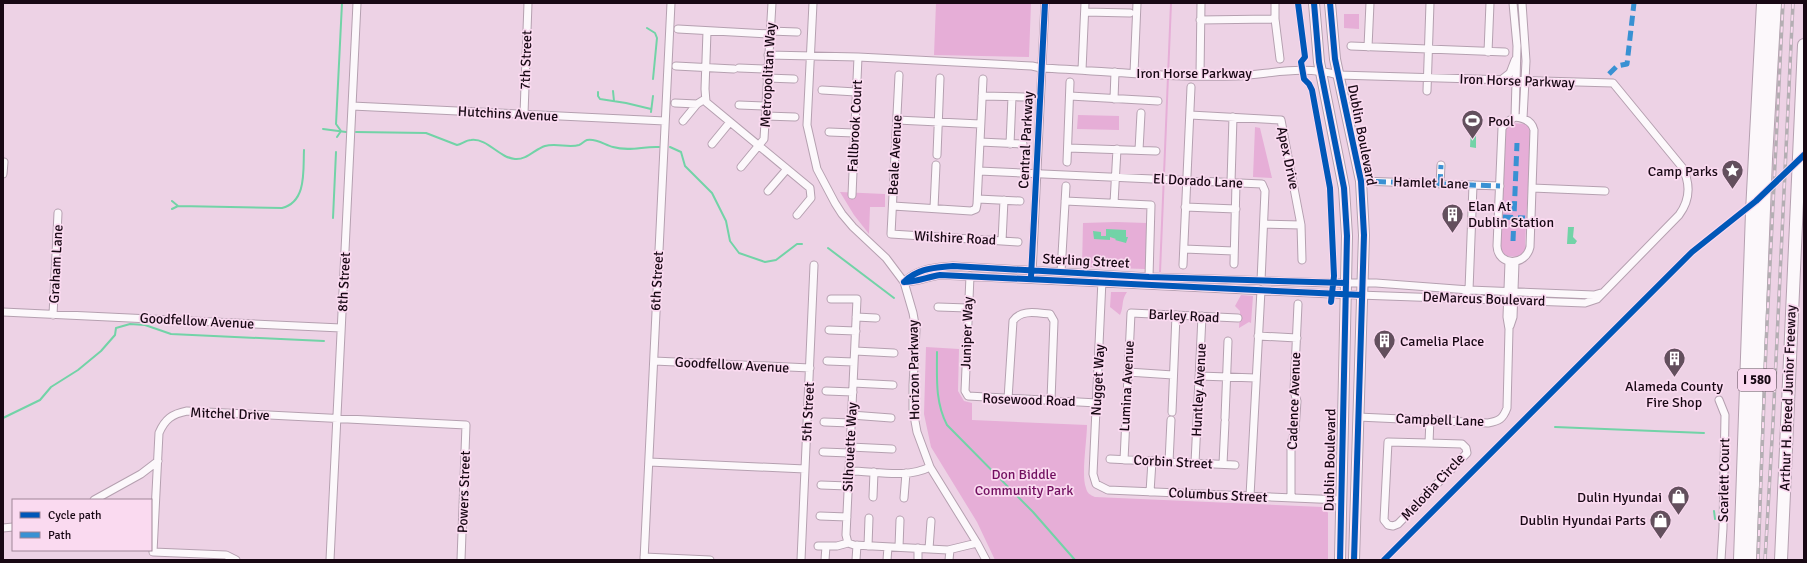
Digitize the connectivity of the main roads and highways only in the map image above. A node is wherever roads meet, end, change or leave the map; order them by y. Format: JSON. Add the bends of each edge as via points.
{"nodes":[{"id":1,"x":1314,"y":3,"type":"edge"},
{"id":2,"x":1330,"y":3,"type":"edge"},
{"id":3,"x":1763,"y":3,"type":"edge"},
{"id":4,"x":1775,"y":3,"type":"edge"},
{"id":5,"x":1804,"y":45,"type":"edge"},
{"id":6,"x":1740,"y":544,"type":"junction"},
{"id":7,"x":1340,"y":560,"type":"edge"},
{"id":8,"x":1354,"y":560,"type":"edge"},
{"id":9,"x":1735,"y":560,"type":"edge"},
{"id":10,"x":1740,"y":560,"type":"edge"},
{"id":11,"x":1750,"y":560,"type":"edge"},
{"id":12,"x":1781,"y":560,"type":"edge"}],
"edges":[{"from":1,"to":7,"type":"main road","name":"Dublin Boulevard","via":[[1321,70],[1344,188],[1347,236]]},
{"from":2,"to":8,"type":"main road","name":"Dublin Boulevard","via":[[1335,59],[1361,181],[1364,235]]},
{"from":3,"to":6,"type":"highway","number":"I 580","via":[[1752,212]]},
{"from":4,"to":11,"type":"highway","number":"I 580","via":[[1764,200]]},
{"from":5,"to":12,"type":"highway","name":"Arthur H. Breed Junior Freeway","number":"I 580"},
{"from":6,"to":9,"type":"highway"},
{"from":6,"to":10,"type":"highway","number":"I 580"}]}
